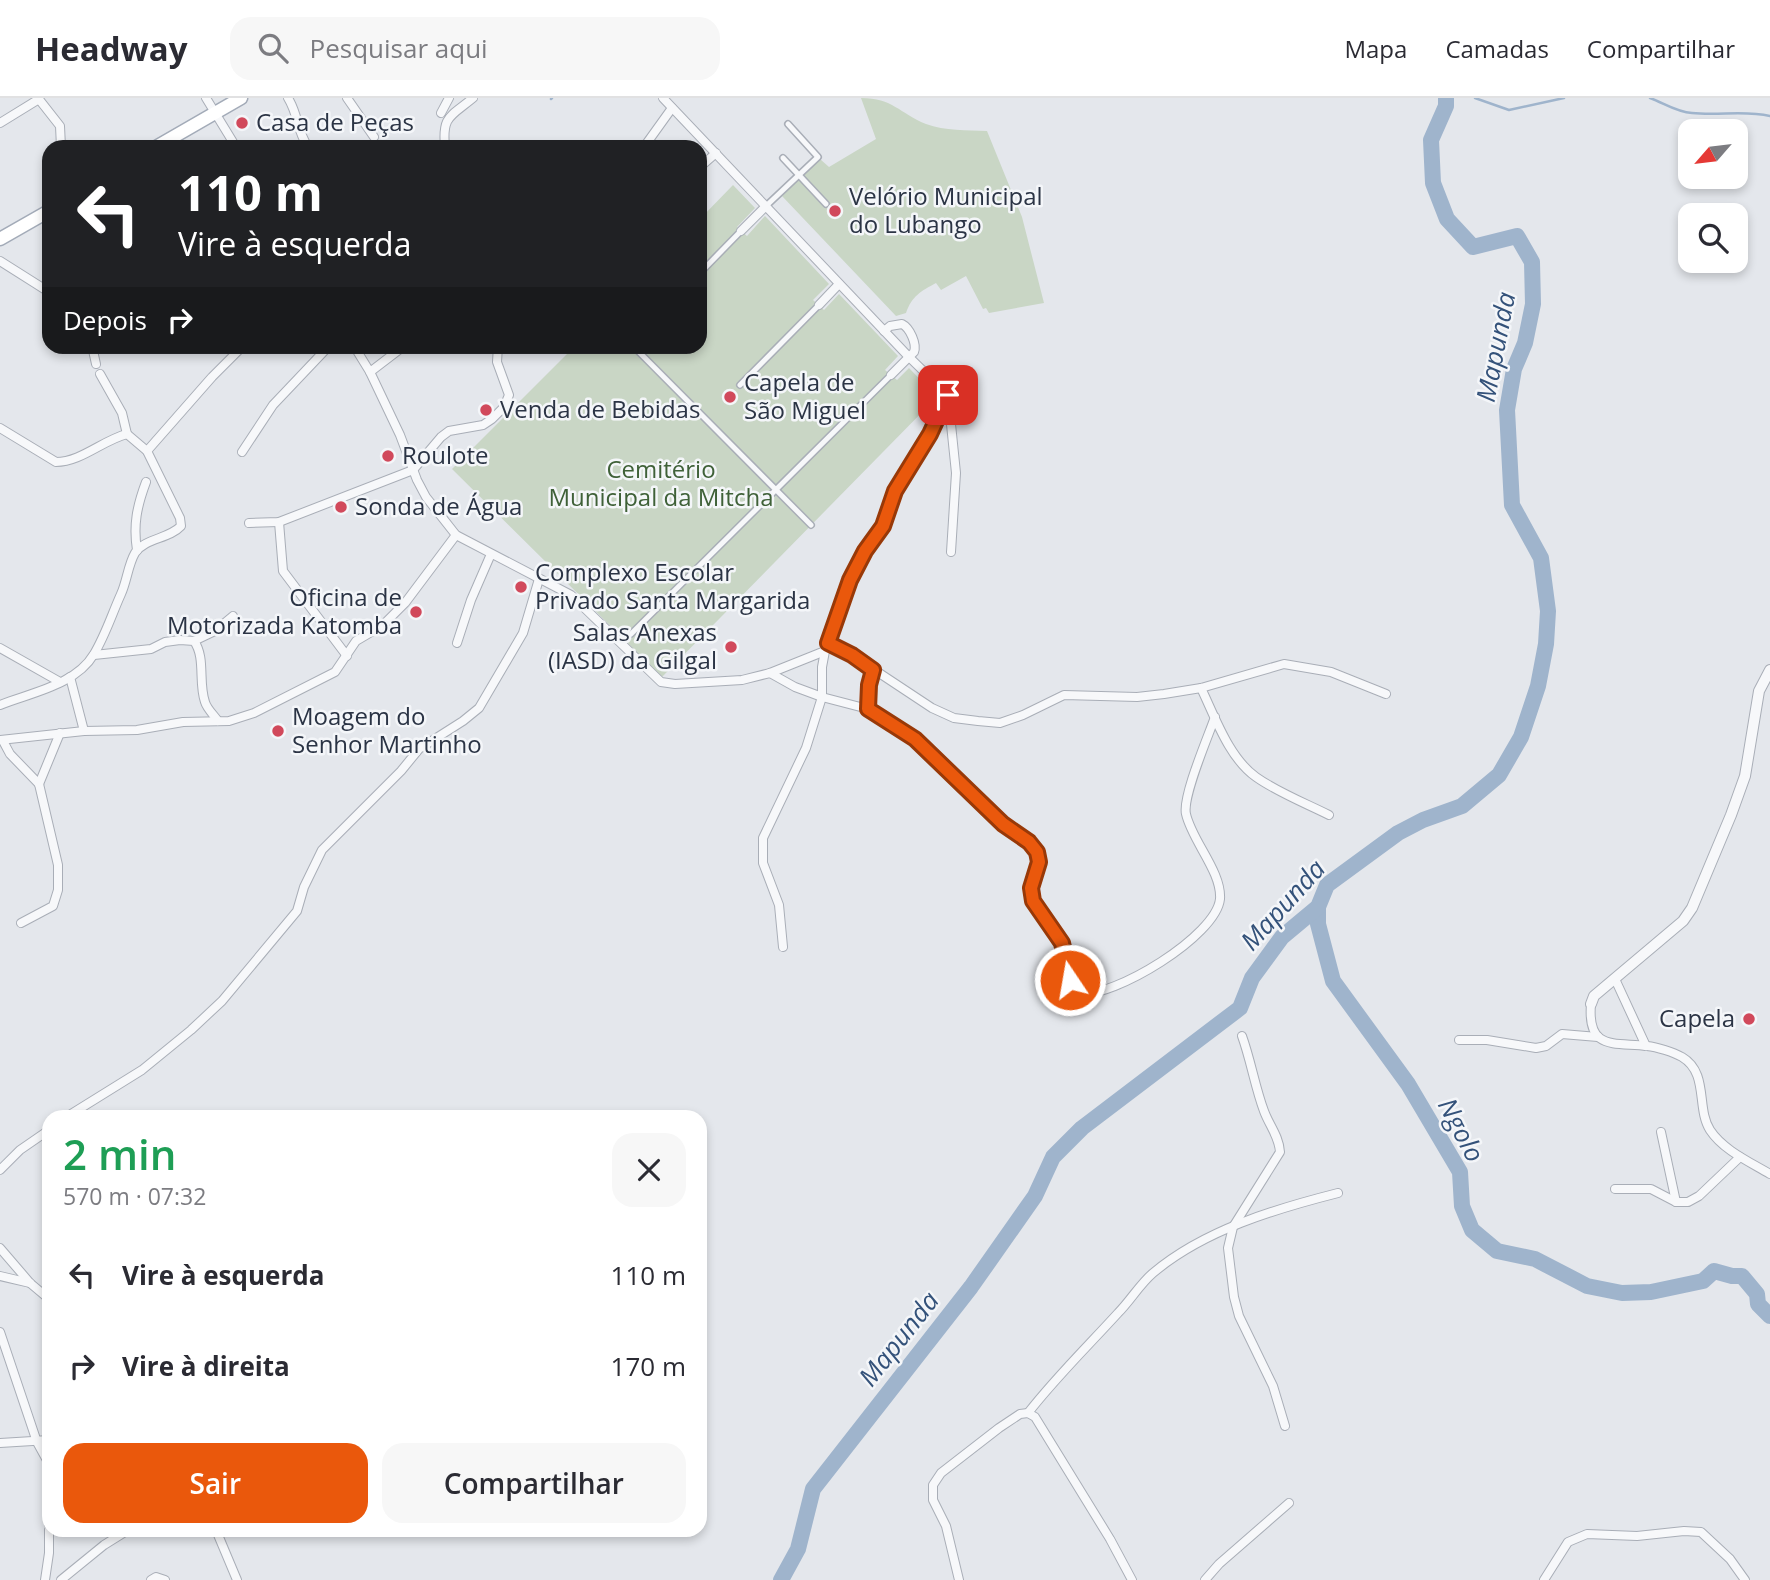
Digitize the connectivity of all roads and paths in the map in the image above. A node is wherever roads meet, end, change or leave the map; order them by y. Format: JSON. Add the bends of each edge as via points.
{"nodes":[{"id":1,"x":39,"y":98,"type":"edge"},
{"id":2,"x":206,"y":98,"type":"edge"},
{"id":3,"x":241,"y":98,"type":"edge"},
{"id":4,"x":288,"y":98,"type":"edge"},
{"id":5,"x":347,"y":98,"type":"edge"},
{"id":6,"x":449,"y":98,"type":"edge"},
{"id":7,"x":473,"y":98,"type":"edge"},
{"id":8,"x":663,"y":98,"type":"edge"},
{"id":9,"x":673,"y":108,"type":"junction"},
{"id":10,"x":216,"y":113,"type":"junction"},
{"id":11,"x":441,"y":113,"type":"dead end"},
{"id":12,"x":0,"y":122,"type":"edge"},
{"id":13,"x":788,"y":124,"type":"dead end"},
{"id":14,"x":374,"y":137,"type":"dead end"},
{"id":15,"x":61,"y":140,"type":"edge"},
{"id":16,"x":168,"y":140,"type":"edge"},
{"id":17,"x":232,"y":140,"type":"edge"},
{"id":18,"x":304,"y":140,"type":"edge"},
{"id":19,"x":444,"y":140,"type":"edge"},
{"id":20,"x":649,"y":140,"type":"edge"},
{"id":21,"x":704,"y":140,"type":"edge"},
{"id":22,"x":707,"y":144,"type":"edge"},
{"id":23,"x":716,"y":153,"type":"junction"},
{"id":24,"x":783,"y":158,"type":"dead end"},
{"id":25,"x":707,"y":161,"type":"edge"},
{"id":26,"x":799,"y":175,"type":"junction"},
{"id":27,"x":826,"y":204,"type":"dead end"},
{"id":28,"x":766,"y":206,"type":"junction"},
{"id":29,"x":42,"y":215,"type":"edge"},
{"id":30,"x":741,"y":231,"type":"joint"},
{"id":31,"x":0,"y":239,"type":"edge"},
{"id":32,"x":0,"y":261,"type":"edge"},
{"id":33,"x":707,"y":266,"type":"edge"},
{"id":34,"x":839,"y":284,"type":"junction"},
{"id":35,"x":42,"y":288,"type":"edge"},
{"id":36,"x":818,"y":305,"type":"joint"},
{"id":37,"x":884,"y":331,"type":"junction"},
{"id":38,"x":94,"y":354,"type":"edge"},
{"id":39,"x":235,"y":354,"type":"edge"},
{"id":40,"x":321,"y":354,"type":"edge"},
{"id":41,"x":359,"y":354,"type":"edge"},
{"id":42,"x":394,"y":354,"type":"edge"},
{"id":43,"x":498,"y":354,"type":"edge"},
{"id":44,"x":641,"y":354,"type":"edge"},
{"id":45,"x":909,"y":358,"type":"junction"},
{"id":46,"x":96,"y":364,"type":"dead end"},
{"id":47,"x":370,"y":372,"type":"junction"},
{"id":48,"x":100,"y":373,"type":"dead end"},
{"id":49,"x":891,"y":375,"type":"joint"},
{"id":50,"x":740,"y":385,"type":"dead end"},
{"id":51,"x":948,"y":395,"type":"junction"},
{"id":52,"x":0,"y":428,"type":"edge"},
{"id":53,"x":127,"y":434,"type":"junction"},
{"id":54,"x":146,"y":451,"type":"junction"},
{"id":55,"x":242,"y":452,"type":"dead end"},
{"id":56,"x":413,"y":470,"type":"junction"},
{"id":57,"x":146,"y":482,"type":"dead end"},
{"id":58,"x":776,"y":490,"type":"junction"},
{"id":59,"x":279,"y":522,"type":"junction"},
{"id":60,"x":249,"y":523,"type":"dead end"},
{"id":61,"x":811,"y":525,"type":"dead end"},
{"id":62,"x":456,"y":535,"type":"junction"},
{"id":63,"x":137,"y":550,"type":"junction"},
{"id":64,"x":951,"y":552,"type":"dead end"},
{"id":65,"x":491,"y":554,"type":"junction"},
{"id":66,"x":539,"y":579,"type":"junction"},
{"id":67,"x":233,"y":616,"type":"dead end"},
{"id":68,"x":631,"y":634,"type":"dead end"},
{"id":69,"x":194,"y":641,"type":"junction"},
{"id":70,"x":457,"y":643,"type":"dead end"},
{"id":71,"x":826,"y":647,"type":"junction"},
{"id":72,"x":0,"y":648,"type":"edge"},
{"id":73,"x":94,"y":655,"type":"junction"},
{"id":74,"x":347,"y":656,"type":"junction"},
{"id":75,"x":873,"y":670,"type":"junction"},
{"id":76,"x":1770,"y":670,"type":"edge"},
{"id":77,"x":769,"y":673,"type":"junction"},
{"id":78,"x":70,"y":677,"type":"junction"},
{"id":79,"x":60,"y":682,"type":"junction"},
{"id":80,"x":1201,"y":688,"type":"junction"},
{"id":81,"x":1386,"y":694,"type":"dead end"},
{"id":82,"x":822,"y":697,"type":"junction"},
{"id":83,"x":0,"y":705,"type":"edge"},
{"id":84,"x":868,"y":709,"type":"junction"},
{"id":85,"x":1214,"y":717,"type":"junction"},
{"id":86,"x":218,"y":721,"type":"junction"},
{"id":87,"x":84,"y":731,"type":"junction"},
{"id":88,"x":60,"y":733,"type":"junction"},
{"id":89,"x":1,"y":741,"type":"edge"},
{"id":90,"x":39,"y":785,"type":"junction"},
{"id":91,"x":1329,"y":815,"type":"dead end"},
{"id":92,"x":21,"y":923,"type":"dead end"},
{"id":93,"x":783,"y":947,"type":"dead end"},
{"id":94,"x":1615,"y":979,"type":"junction"},
{"id":95,"x":1591,"y":1003,"type":"joint"},
{"id":96,"x":1242,"y":1036,"type":"dead end"},
{"id":97,"x":1598,"y":1037,"type":"junction"},
{"id":98,"x":1459,"y":1040,"type":"dead end"},
{"id":99,"x":1646,"y":1046,"type":"junction"},
{"id":100,"x":78,"y":1110,"type":"edge"},
{"id":101,"x":1661,"y":1132,"type":"dead end"},
{"id":102,"x":42,"y":1135,"type":"edge"},
{"id":103,"x":1740,"y":1157,"type":"junction"},
{"id":104,"x":0,"y":1170,"type":"edge"},
{"id":105,"x":1770,"y":1174,"type":"edge"},
{"id":106,"x":1615,"y":1189,"type":"dead end"},
{"id":107,"x":1338,"y":1193,"type":"dead end"},
{"id":108,"x":1675,"y":1202,"type":"junction"},
{"id":109,"x":1233,"y":1227,"type":"junction"},
{"id":110,"x":0,"y":1248,"type":"edge"},
{"id":111,"x":0,"y":1276,"type":"edge"},
{"id":112,"x":30,"y":1283,"type":"junction"},
{"id":113,"x":42,"y":1293,"type":"edge"},
{"id":114,"x":0,"y":1332,"type":"edge"},
{"id":115,"x":1028,"y":1413,"type":"junction"},
{"id":116,"x":1285,"y":1426,"type":"dead end"},
{"id":117,"x":42,"y":1441,"type":"edge"},
{"id":118,"x":37,"y":1442,"type":"junction"},
{"id":119,"x":0,"y":1443,"type":"edge"},
{"id":120,"x":42,"y":1451,"type":"edge"},
{"id":121,"x":1289,"y":1503,"type":"dead end"},
{"id":122,"x":49,"y":1537,"type":"edge"},
{"id":123,"x":117,"y":1537,"type":"edge"},
{"id":124,"x":219,"y":1537,"type":"edge"},
{"id":125,"x":45,"y":1580,"type":"edge"},
{"id":126,"x":61,"y":1580,"type":"edge"},
{"id":127,"x":151,"y":1580,"type":"edge"},
{"id":128,"x":165,"y":1580,"type":"edge"},
{"id":129,"x":237,"y":1580,"type":"edge"},
{"id":130,"x":959,"y":1580,"type":"edge"},
{"id":131,"x":1132,"y":1580,"type":"edge"},
{"id":132,"x":1205,"y":1580,"type":"edge"},
{"id":133,"x":1544,"y":1580,"type":"edge"},
{"id":134,"x":1745,"y":1580,"type":"edge"}],
"edges":[{"from":1,"to":12,"type":"street"},
{"from":1,"to":15,"type":"street","via":[[60,126]]},
{"from":2,"to":10,"type":"street"},
{"from":3,"to":10,"type":"main road"},
{"from":4,"to":18,"type":"street"},
{"from":5,"to":14,"type":"street"},
{"from":6,"to":11,"type":"street"},
{"from":7,"to":19,"type":"street","via":[[446,123]]},
{"from":8,"to":9,"type":"street"},
{"from":9,"to":20,"type":"street"},
{"from":9,"to":21,"type":"street"},
{"from":10,"to":16,"type":"main road"},
{"from":10,"to":17,"type":"street"},
{"from":13,"to":26,"type":"street","via":[[818,157]]},
{"from":22,"to":23,"type":"street"},
{"from":23,"to":25,"type":"street"},
{"from":23,"to":28,"type":"street"},
{"from":24,"to":26,"type":"street"},
{"from":26,"to":27,"type":"street"},
{"from":26,"to":28,"type":"street"},
{"from":28,"to":30,"type":"street"},
{"from":28,"to":34,"type":"street"},
{"from":29,"to":31,"type":"main road"},
{"from":30,"to":33,"type":"street"},
{"from":32,"to":35,"type":"street"},
{"from":34,"to":36,"type":"street"},
{"from":34,"to":37,"type":"street"},
{"from":36,"to":50,"type":"street"},
{"from":37,"to":45,"type":"street"},
{"from":37,"to":45,"type":"street","via":[[898,323],[906,326],[916,348]]},
{"from":38,"to":46,"type":"street"},
{"from":39,"to":54,"type":"street"},
{"from":40,"to":55,"type":"street","via":[[273,405]]},
{"from":41,"to":47,"type":"street"},
{"from":42,"to":47,"type":"street"},
{"from":43,"to":56,"type":"street","via":[[509,395],[504,407],[483,425],[455,429],[440,437]]},
{"from":44,"to":58,"type":"street"},
{"from":45,"to":49,"type":"street"},
{"from":45,"to":51,"type":"street"},
{"from":47,"to":56,"type":"street"},
{"from":48,"to":53,"type":"street","via":[[122,413]]},
{"from":49,"to":58,"type":"street"},
{"from":51,"to":64,"type":"street","via":[[956,473]]},
{"from":51,"to":71,"type":"street","via":[[895,491],[883,526],[850,580]]},
{"from":52,"to":53,"type":"street","via":[[56,462],[74,459]]},
{"from":53,"to":54,"type":"street"},
{"from":54,"to":63,"type":"street","via":[[181,526]]},
{"from":56,"to":59,"type":"street"},
{"from":56,"to":62,"type":"street","via":[[426,497]]},
{"from":57,"to":63,"type":"street","via":[[135,516]]},
{"from":58,"to":61,"type":"street"},
{"from":58,"to":68,"type":"street"},
{"from":59,"to":60,"type":"street"},
{"from":59,"to":74,"type":"street","via":[[283,571]]},
{"from":62,"to":65,"type":"street"},
{"from":62,"to":74,"type":"street","via":[[404,603],[383,625],[356,641]]},
{"from":63,"to":73,"type":"street"},
{"from":65,"to":66,"type":"street"},
{"from":65,"to":70,"type":"street"},
{"from":66,"to":77,"type":"street","via":[[571,595],[661,682],[742,680]]},
{"from":66,"to":100,"type":"street","via":[[523,633],[480,708],[419,748],[322,850],[297,911],[222,1001],[142,1070]]},
{"from":67,"to":69,"type":"street"},
{"from":69,"to":73,"type":"street"},
{"from":69,"to":86,"type":"street","via":[[201,650],[205,703]]},
{"from":71,"to":75,"type":"street","via":[[852,655]]},
{"from":71,"to":77,"type":"street"},
{"from":71,"to":82,"type":"street"},
{"from":72,"to":79,"type":"street"},
{"from":73,"to":78,"type":"street"},
{"from":74,"to":86,"type":"street","via":[[335,672],[296,693],[239,720]]},
{"from":75,"to":80,"type":"street","via":[[954,718],[1000,723],[1064,695],[1137,697]]},
{"from":75,"to":84,"type":"street"},
{"from":76,"to":94,"type":"street","via":[[1759,691],[1745,776],[1692,908]]},
{"from":77,"to":82,"type":"street"},
{"from":78,"to":79,"type":"street"},
{"from":78,"to":87,"type":"street"},
{"from":79,"to":83,"type":"street"},
{"from":80,"to":81,"type":"street","via":[[1284,664],[1331,672]]},
{"from":80,"to":85,"type":"street"},
{"from":82,"to":84,"type":"street"},
{"from":82,"to":93,"type":"street","via":[[806,748],[763,838],[763,863],[779,905]]},
{"from":84,"to":85,"type":"street","via":[[915,739],[1037,852],[1033,901],[1062,943],[1070,980],[1083,995],[1100,992],[1155,965],[1203,929],[1216,911],[1220,898],[1217,882],[1185,813]]},
{"from":85,"to":91,"type":"street","via":[[1242,765],[1256,777]]},
{"from":86,"to":87,"type":"street"},
{"from":87,"to":88,"type":"street"},
{"from":88,"to":89,"type":"street"},
{"from":88,"to":90,"type":"street"},
{"from":89,"to":90,"type":"street"},
{"from":90,"to":92,"type":"street","via":[[58,865],[58,890],[54,906]]},
{"from":94,"to":95,"type":"street"},
{"from":94,"to":99,"type":"street"},
{"from":95,"to":97,"type":"street"},
{"from":96,"to":109,"type":"street","via":[[1280,1152]]},
{"from":97,"to":98,"type":"street","via":[[1562,1034],[1536,1048]]},
{"from":97,"to":99,"type":"street","via":[[1618,1046]]},
{"from":99,"to":103,"type":"street","via":[[1683,1058],[1693,1068],[1710,1130]]},
{"from":101,"to":108,"type":"street"},
{"from":102,"to":104,"type":"street"},
{"from":103,"to":105,"type":"street"},
{"from":103,"to":108,"type":"street","via":[[1699,1196]]},
{"from":106,"to":108,"type":"street","via":[[1651,1189]]},
{"from":107,"to":109,"type":"street"},
{"from":109,"to":115,"type":"street","via":[[1152,1273]]},
{"from":109,"to":116,"type":"street","via":[[1228,1248],[1234,1297],[1273,1386]]},
{"from":110,"to":112,"type":"street"},
{"from":111,"to":112,"type":"street"},
{"from":112,"to":113,"type":"street"},
{"from":114,"to":118,"type":"street"},
{"from":115,"to":130,"type":"street","via":[[999,1428],[941,1473],[933,1485],[933,1500],[946,1526]]},
{"from":115,"to":131,"type":"street","via":[[1035,1417]]},
{"from":117,"to":118,"type":"street"},
{"from":118,"to":119,"type":"street"},
{"from":118,"to":120,"type":"street"},
{"from":121,"to":132,"type":"street"},
{"from":122,"to":125,"type":"street"},
{"from":123,"to":126,"type":"street"},
{"from":124,"to":129,"type":"street"},
{"from":127,"to":128,"type":"street"},
{"from":133,"to":134,"type":"street","via":[[1568,1542],[1587,1534],[1637,1536],[1684,1531],[1702,1532]]}]}
